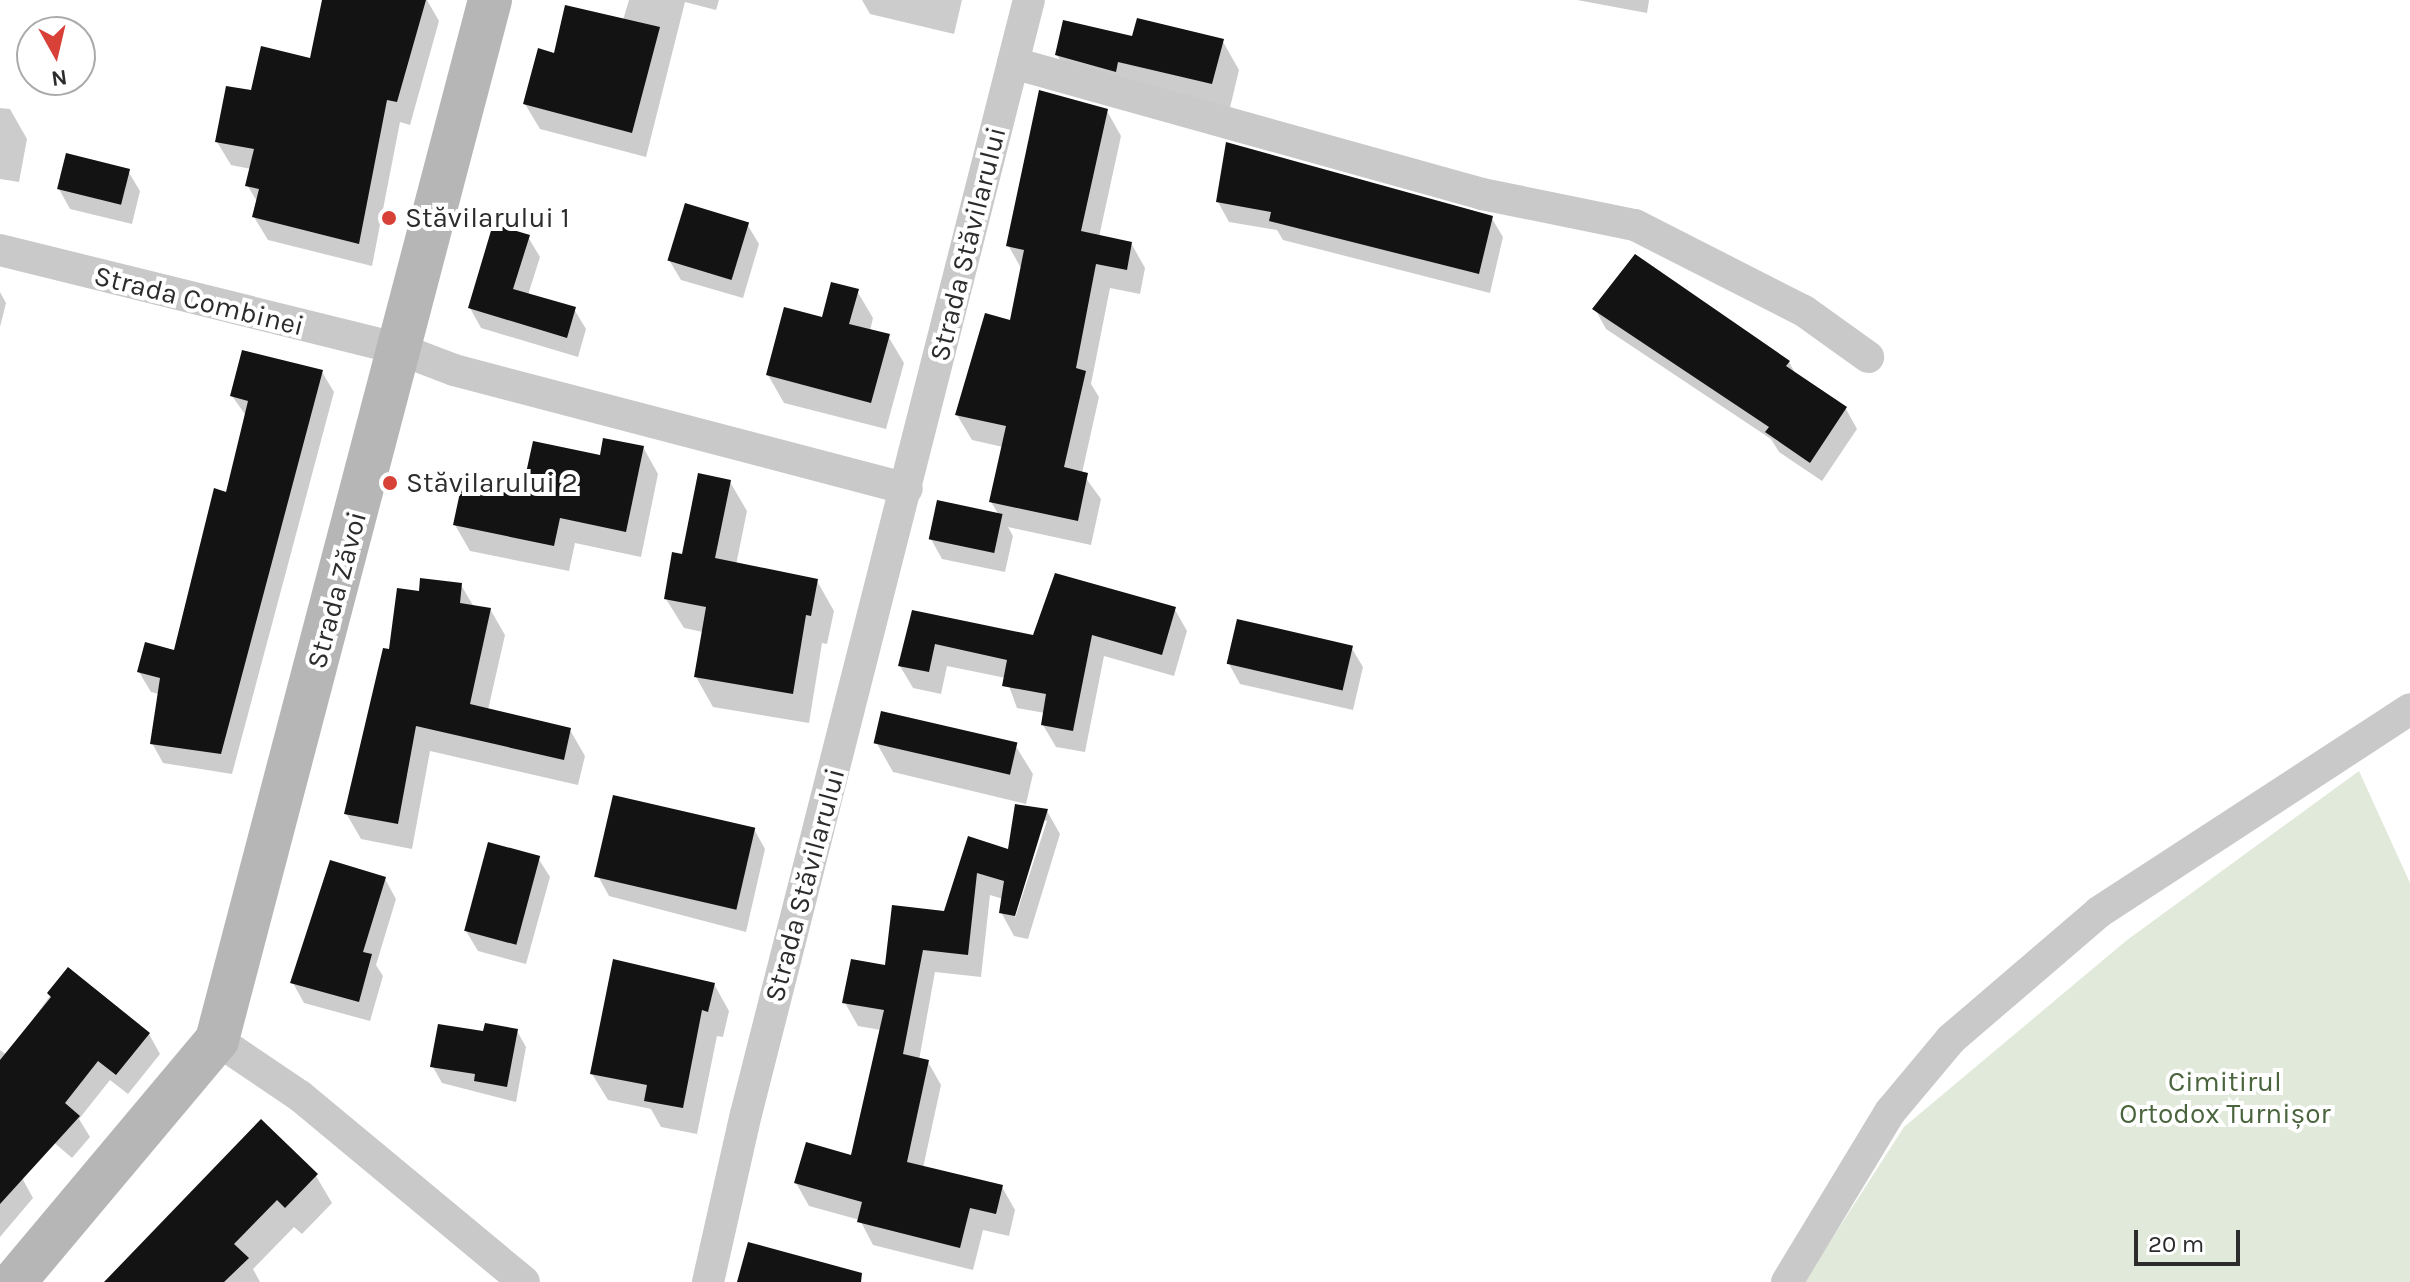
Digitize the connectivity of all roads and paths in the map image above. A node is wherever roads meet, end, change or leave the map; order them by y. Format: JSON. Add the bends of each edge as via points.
{"nodes":[{"id":1,"x":490,"y":0,"type":"edge"},
{"id":2,"x":1029,"y":0,"type":"edge"},
{"id":3,"x":1013,"y":63,"type":"junction"},
{"id":4,"x":0,"y":250,"type":"edge"},
{"id":5,"x":399,"y":349,"type":"junction"},
{"id":6,"x":1868,"y":357,"type":"dead end"},
{"id":7,"x":907,"y":489,"type":"junction"},
{"id":8,"x":2410,"y":709,"type":"edge"},
{"id":9,"x":217,"y":1040,"type":"junction"},
{"id":10,"x":14,"y":1282,"type":"edge"},
{"id":11,"x":524,"y":1282,"type":"edge"},
{"id":12,"x":708,"y":1282,"type":"edge"},
{"id":13,"x":1787,"y":1282,"type":"edge"}],
"edges":[{"from":1,"to":5,"type":"street","name":"Strada Zăvoi"},
{"from":2,"to":3,"type":"street","name":"Strada Stăvilarului"},
{"from":3,"to":6,"type":"street","via":[[1482,194],[1635,225],[1804,311]]},
{"from":3,"to":7,"type":"street","name":"Strada Stăvilarului"},
{"from":4,"to":5,"type":"street","name":"Strada Combinei"},
{"from":5,"to":7,"type":"street","via":[[454,370]]},
{"from":5,"to":9,"type":"street","name":"Strada Zăvoi"},
{"from":7,"to":12,"type":"street","name":"Strada Stăvilarului","via":[[746,1114]]},
{"from":8,"to":13,"type":"street","via":[[2099,912],[1951,1039],[1890,1112]]},
{"from":9,"to":10,"type":"street"},
{"from":9,"to":11,"type":"street","via":[[300,1096]]}]}
